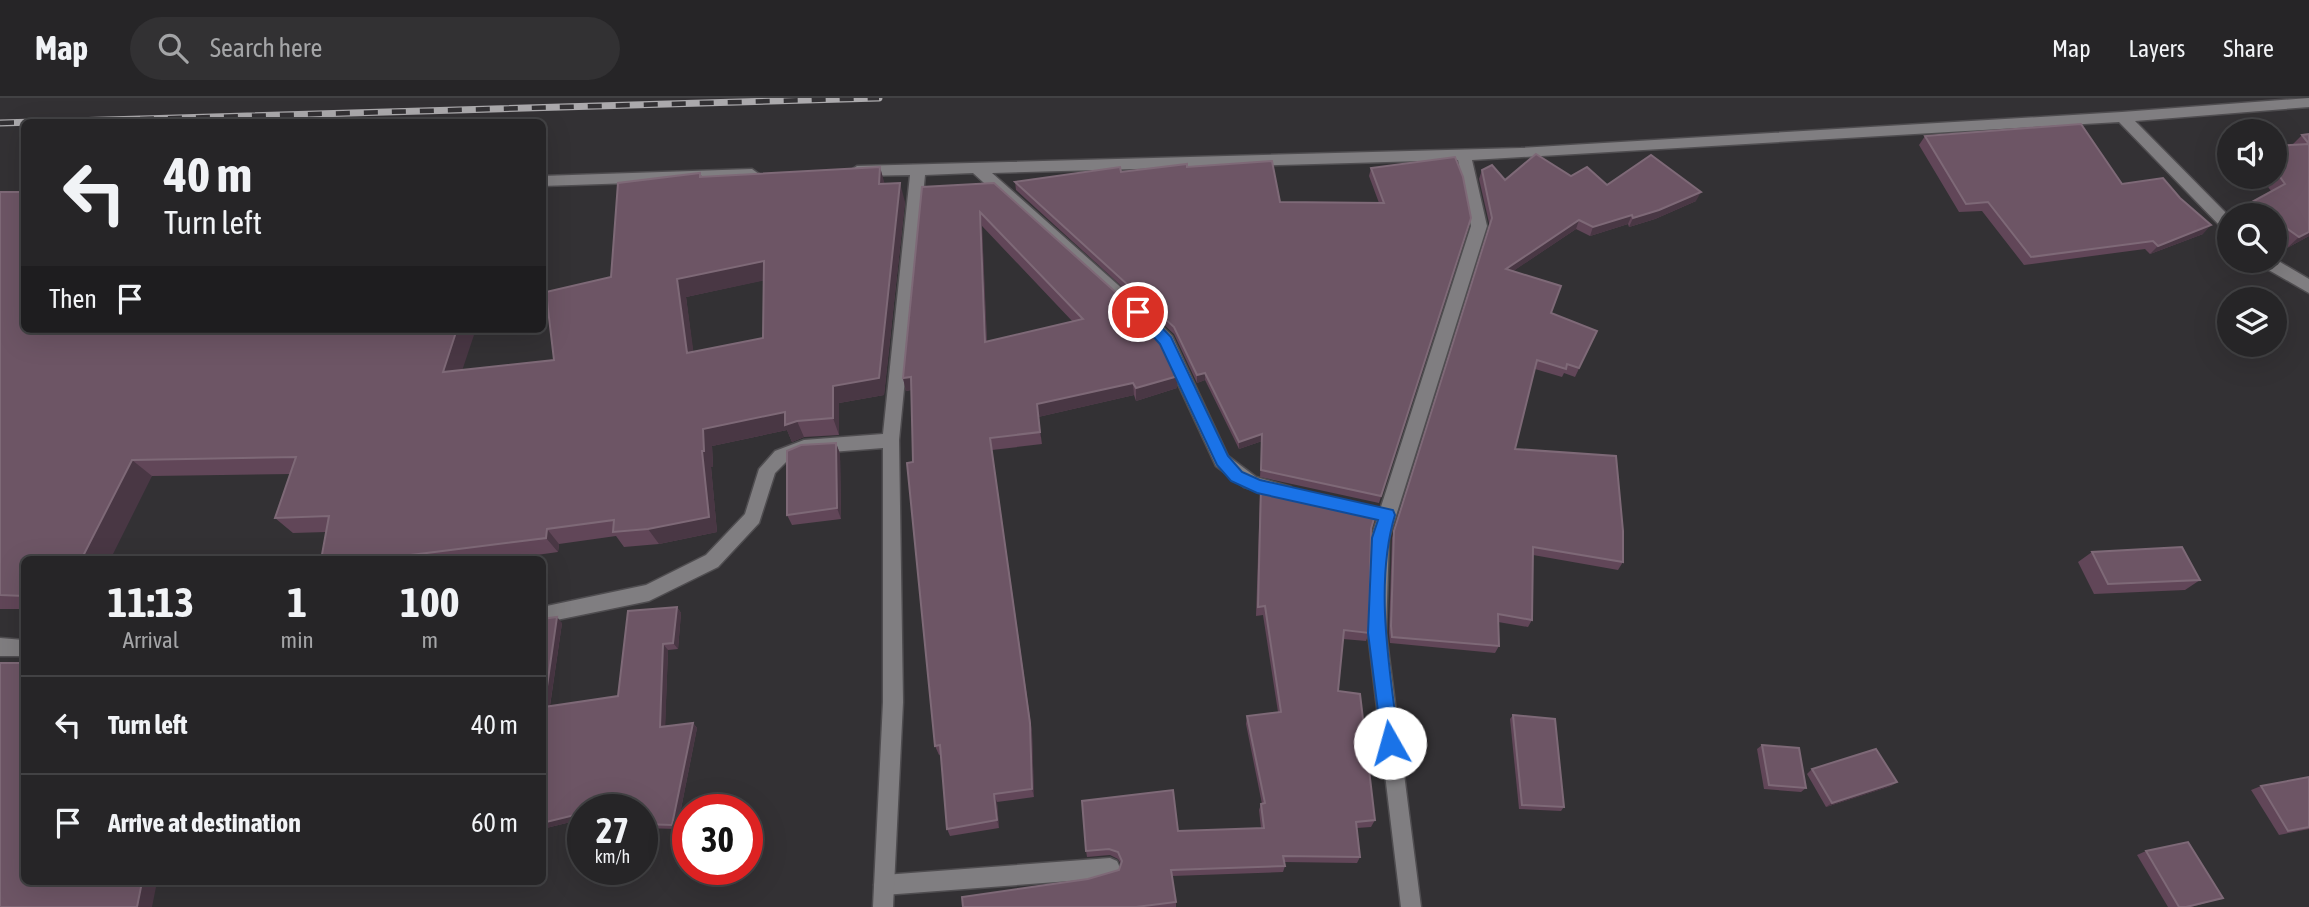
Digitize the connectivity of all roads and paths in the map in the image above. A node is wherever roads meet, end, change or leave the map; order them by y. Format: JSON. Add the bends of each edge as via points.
{"nodes":[{"id":1,"x":2309,"y":102,"type":"edge"},
{"id":2,"x":2122,"y":117,"type":"junction"},
{"id":3,"x":1464,"y":155,"type":"junction"},
{"id":4,"x":977,"y":168,"type":"junction"},
{"id":5,"x":918,"y":170,"type":"junction"},
{"id":6,"x":848,"y":172,"type":"edge"},
{"id":7,"x":765,"y":174,"type":"edge"},
{"id":8,"x":546,"y":181,"type":"edge"},
{"id":9,"x":2217,"y":214,"type":"edge"},
{"id":10,"x":2285,"y":273,"type":"edge"},
{"id":11,"x":2309,"y":287,"type":"edge"},
{"id":12,"x":891,"y":440,"type":"junction"},
{"id":13,"x":1296,"y":495,"type":"edge"},
{"id":14,"x":546,"y":614,"type":"edge"},
{"id":15,"x":0,"y":647,"type":"edge"},
{"id":16,"x":21,"y":648,"type":"edge"},
{"id":17,"x":1110,"y":869,"type":"edge"},
{"id":18,"x":884,"y":885,"type":"junction"},
{"id":19,"x":883,"y":907,"type":"edge"},
{"id":20,"x":1411,"y":907,"type":"edge"}],
"edges":[{"from":1,"to":2,"type":"street"},
{"from":2,"to":3,"type":"street"},
{"from":2,"to":9,"type":"street"},
{"from":3,"to":4,"type":"street"},
{"from":3,"to":20,"type":"street","via":[[1479,226],[1381,513],[1377,633]]},
{"from":4,"to":5,"type":"street"},
{"from":4,"to":13,"type":"street","via":[[1166,341],[1222,461],[1236,477]]},
{"from":5,"to":6,"type":"street"},
{"from":5,"to":12,"type":"street"},
{"from":7,"to":8,"type":"street"},
{"from":10,"to":11,"type":"street"},
{"from":12,"to":14,"type":"street","via":[[804,447],[781,456],[768,469],[752,518],[712,561],[649,593]]},
{"from":12,"to":18,"type":"street","via":[[893,702]]},
{"from":15,"to":16,"type":"street"},
{"from":17,"to":18,"type":"street"},
{"from":18,"to":19,"type":"street"}]}
